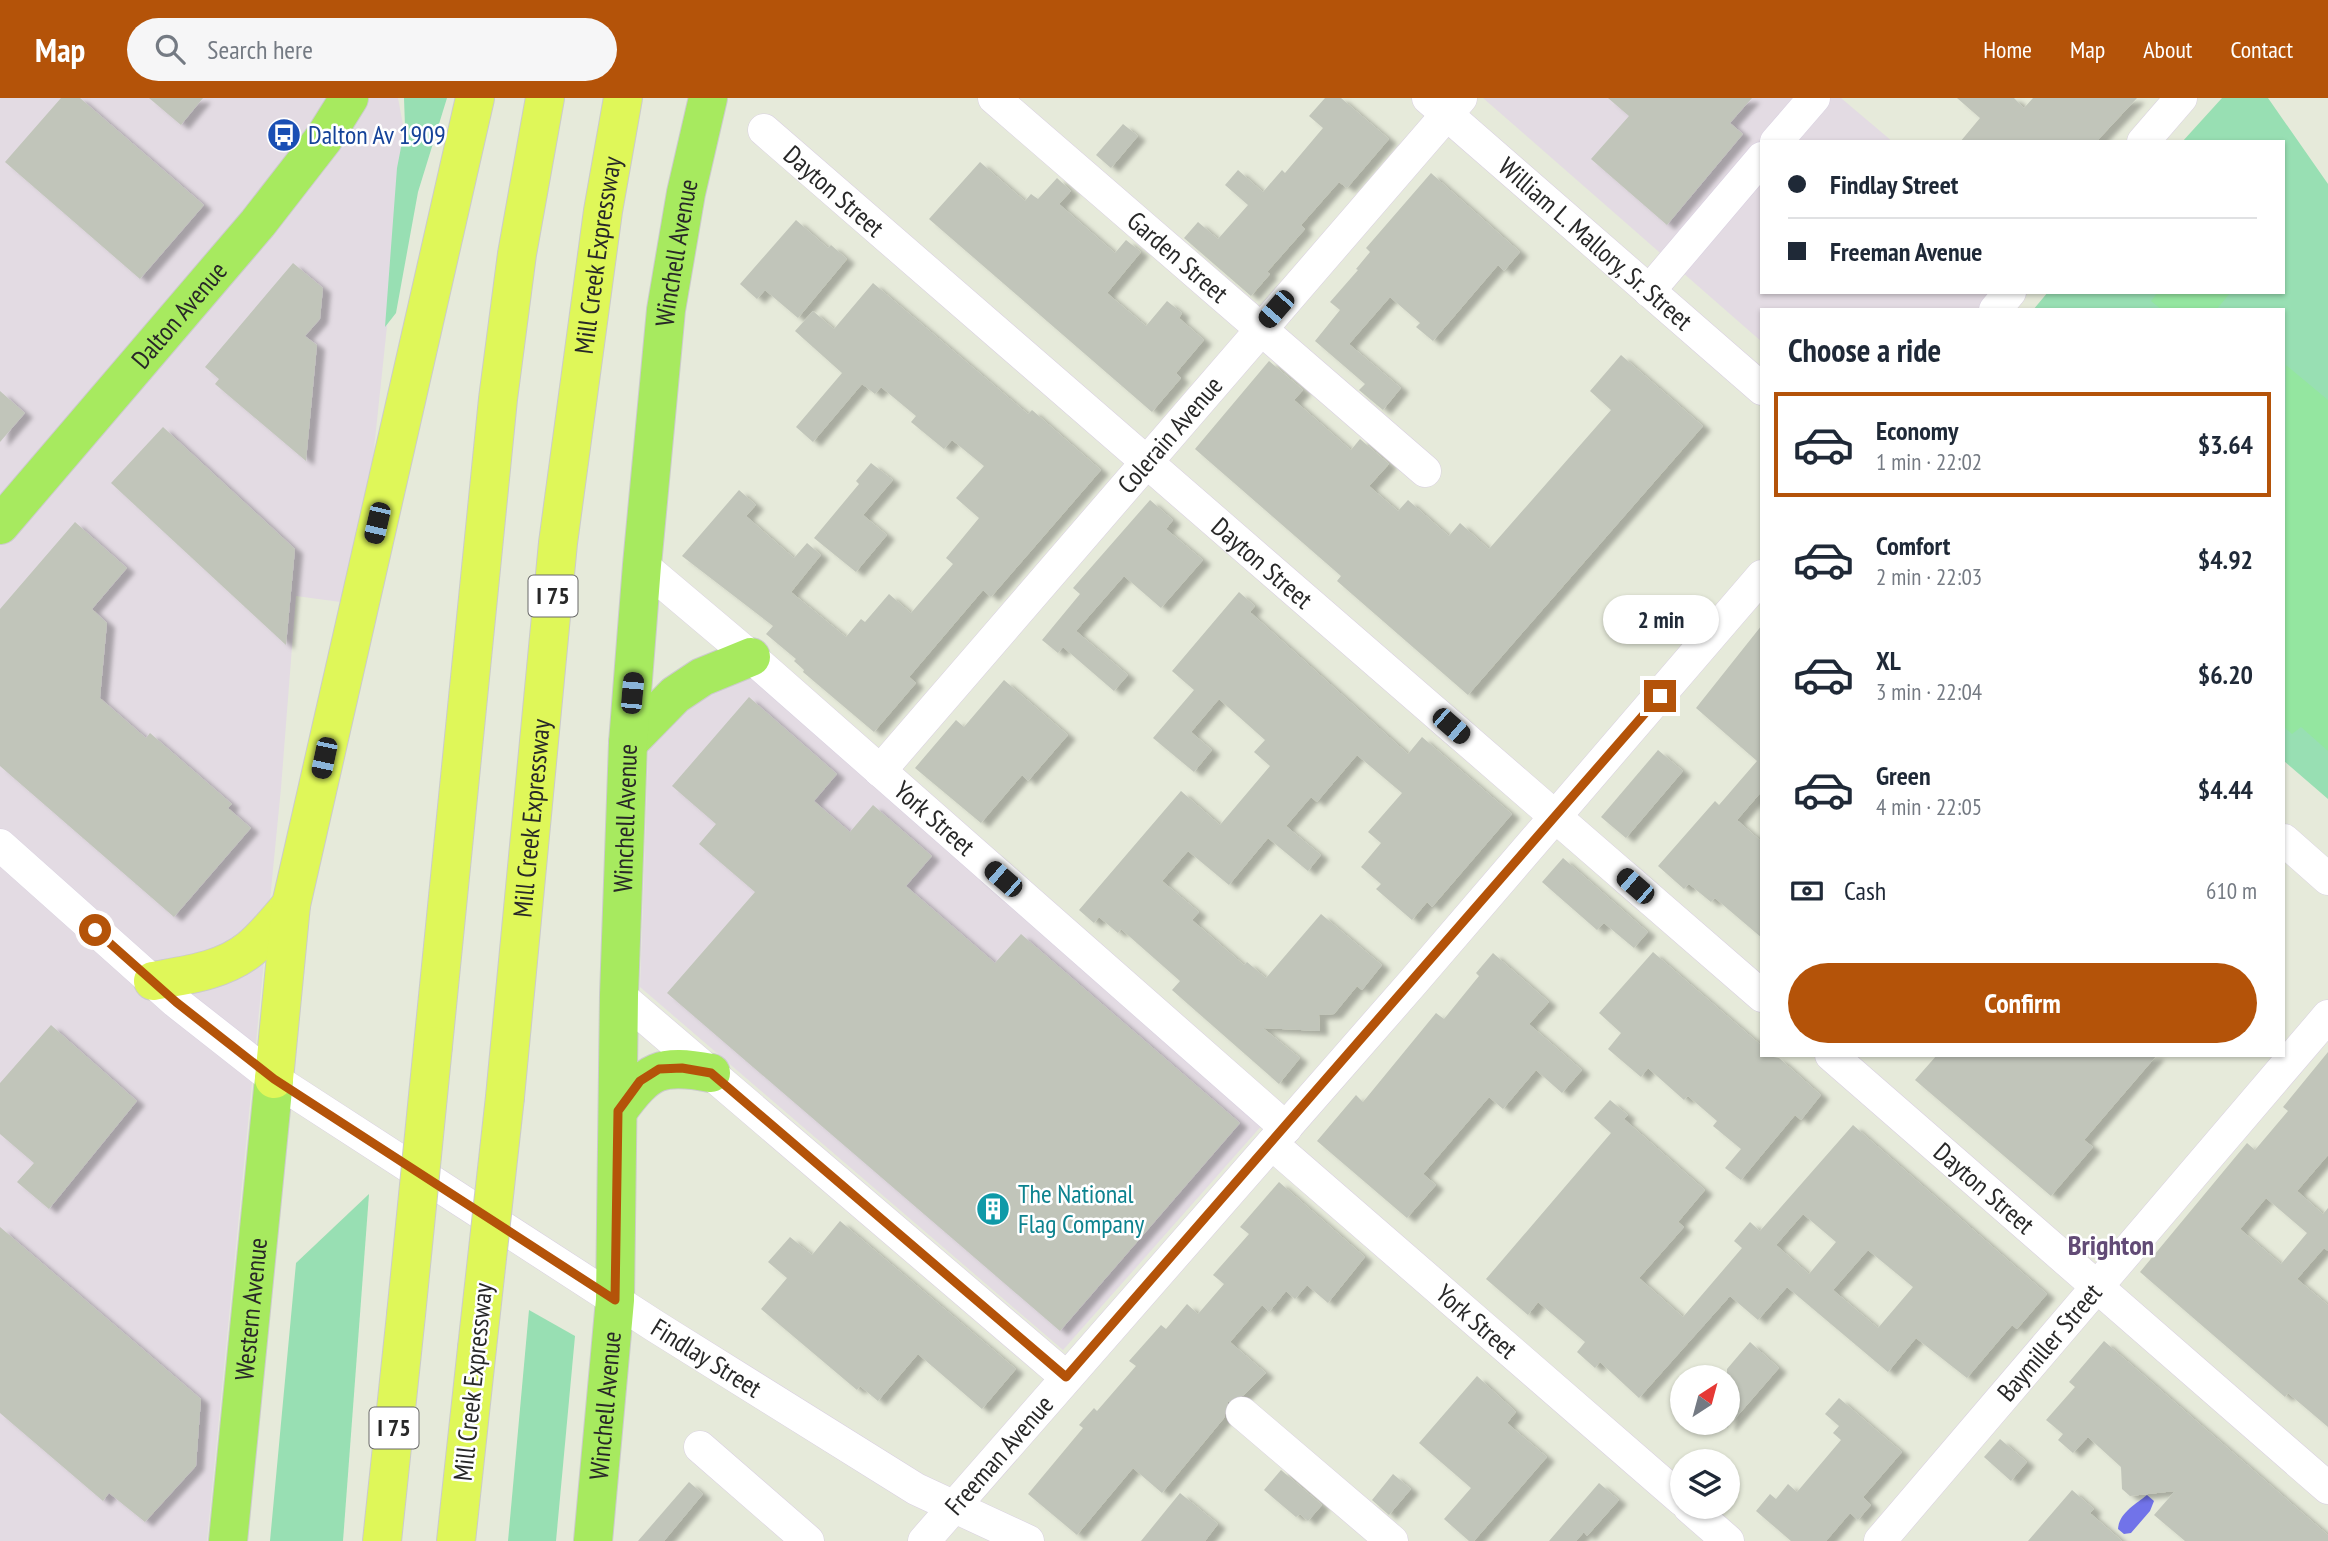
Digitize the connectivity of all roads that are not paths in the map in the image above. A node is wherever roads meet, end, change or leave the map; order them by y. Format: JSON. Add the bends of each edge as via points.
{"nodes":[{"id":1,"x":349,"y":98,"type":"edge"},
{"id":2,"x":475,"y":98,"type":"edge"},
{"id":3,"x":545,"y":98,"type":"edge"},
{"id":4,"x":623,"y":98,"type":"edge"},
{"id":5,"x":708,"y":98,"type":"edge"},
{"id":6,"x":994,"y":98,"type":"edge"},
{"id":7,"x":1814,"y":98,"type":"edge"},
{"id":8,"x":2181,"y":98,"type":"edge"},
{"id":9,"x":1445,"y":103,"type":"edge"},
{"id":10,"x":764,"y":130,"type":"dead end"},
{"id":11,"x":1778,"y":140,"type":"edge"},
{"id":12,"x":2145,"y":140,"type":"edge"},
{"id":13,"x":1760,"y":160,"type":"edge"},
{"id":14,"x":1648,"y":291,"type":"junction"},
{"id":15,"x":2008,"y":294,"type":"edge"},
{"id":16,"x":1996,"y":308,"type":"edge"},
{"id":17,"x":1259,"y":328,"type":"junction"},
{"id":18,"x":1760,"y":387,"type":"edge"},
{"id":19,"x":1143,"y":463,"type":"junction"},
{"id":20,"x":1425,"y":471,"type":"dead end"},
{"id":21,"x":0,"y":524,"type":"edge"},
{"id":22,"x":642,"y":565,"type":"junction"},
{"id":23,"x":1760,"y":578,"type":"edge"},
{"id":24,"x":751,"y":657,"type":"junction"},
{"id":25,"x":628,"y":743,"type":"junction"},
{"id":26,"x":880,"y":771,"type":"junction"},
{"id":27,"x":1556,"y":818,"type":"junction"},
{"id":28,"x":2285,"y":842,"type":"edge"},
{"id":29,"x":0,"y":845,"type":"edge"},
{"id":30,"x":2328,"y":878,"type":"edge"},
{"id":31,"x":291,"y":905,"type":"junction"},
{"id":32,"x":153,"y":981,"type":"junction"},
{"id":33,"x":1760,"y":994,"type":"edge"},
{"id":34,"x":620,"y":995,"type":"junction"},
{"id":35,"x":2328,"y":1016,"type":"edge"},
{"id":36,"x":1833,"y":1057,"type":"edge"},
{"id":37,"x":711,"y":1073,"type":"junction"},
{"id":38,"x":274,"y":1079,"type":"junction"},
{"id":39,"x":618,"y":1111,"type":"junction"},
{"id":40,"x":1279,"y":1136,"type":"junction"},
{"id":41,"x":2096,"y":1285,"type":"junction"},
{"id":42,"x":615,"y":1300,"type":"junction"},
{"id":43,"x":1066,"y":1377,"type":"junction"},
{"id":44,"x":1242,"y":1413,"type":"dead end"},
{"id":45,"x":700,"y":1447,"type":"dead end"},
{"id":46,"x":2328,"y":1488,"type":"edge"},
{"id":47,"x":1670,"y":1489,"type":"edge"},
{"id":48,"x":956,"y":1506,"type":"junction"},
{"id":49,"x":1703,"y":1519,"type":"edge"},
{"id":50,"x":228,"y":1541,"type":"edge"},
{"id":51,"x":382,"y":1541,"type":"edge"},
{"id":52,"x":456,"y":1541,"type":"edge"},
{"id":53,"x":593,"y":1541,"type":"edge"},
{"id":54,"x":808,"y":1541,"type":"edge"},
{"id":55,"x":924,"y":1541,"type":"edge"},
{"id":56,"x":1028,"y":1541,"type":"edge"},
{"id":57,"x":1392,"y":1541,"type":"edge"},
{"id":58,"x":1728,"y":1541,"type":"edge"},
{"id":59,"x":1880,"y":1541,"type":"edge"}],
"edges":[{"from":1,"to":21,"type":"main road","name":"Dalton Avenue","via":[[258,223]]},
{"from":2,"to":31,"type":"highway"},
{"from":3,"to":51,"type":"highway","number":"I 75","bridge":true,"via":[[517,254],[498,399]]},
{"from":4,"to":52,"type":"highway","name":"Mill Creek Expressway","number":"I 75","bridge":true,"via":[[558,543],[505,1097]]},
{"from":5,"to":22,"type":"main road","name":"Winchell Avenue","via":[[666,310]]},
{"from":6,"to":17,"type":"street","name":"Garden Street"},
{"from":7,"to":11,"type":"street"},
{"from":8,"to":12,"type":"street"},
{"from":9,"to":14,"type":"street","name":"William L. Mallory, Sr. Street"},
{"from":9,"to":17,"type":"street","name":"Colerain Avenue"},
{"from":10,"to":19,"type":"street","name":"Dayton Street"},
{"from":13,"to":14,"type":"street"},
{"from":14,"to":18,"type":"street","name":"William L. Mallory, Sr. Street"},
{"from":15,"to":16,"type":"street"},
{"from":17,"to":19,"type":"street","name":"Colerain Avenue"},
{"from":17,"to":20,"type":"street","name":"Garden Street"},
{"from":19,"to":26,"type":"street","name":"Colerain Avenue"},
{"from":19,"to":27,"type":"street","name":"Dayton Street"},
{"from":22,"to":24,"type":"street","name":"York Street"},
{"from":22,"to":25,"type":"main road","name":"Winchell Avenue"},
{"from":23,"to":27,"type":"street","name":"Freeman Avenue"},
{"from":24,"to":25,"type":"main road","via":[[702,677],[675,695]]},
{"from":24,"to":26,"type":"street","name":"York Street"},
{"from":25,"to":34,"type":"main road","name":"Winchell Avenue"},
{"from":26,"to":40,"type":"street","name":"York Street"},
{"from":27,"to":33,"type":"street","name":"Dayton Street"},
{"from":27,"to":40,"type":"street","name":"Freeman Avenue"},
{"from":28,"to":30,"type":"street"},
{"from":29,"to":32,"type":"street","name":"Findlay Street"},
{"from":31,"to":32,"type":"highway","via":[[250,949],[231,961]]},
{"from":31,"to":38,"type":"highway"},
{"from":32,"to":38,"type":"street","name":"Findlay Street"},
{"from":34,"to":37,"type":"street"},
{"from":34,"to":39,"type":"main road","name":"Winchell Avenue"},
{"from":35,"to":41,"type":"street","name":"Baymiller Street"},
{"from":36,"to":41,"type":"street","name":"Dayton Street"},
{"from":37,"to":39,"type":"main road","via":[[659,1069],[640,1081]]},
{"from":37,"to":43,"type":"street"},
{"from":38,"to":42,"type":"street","name":"Findlay Street"},
{"from":38,"to":50,"type":"main road","name":"Western Avenue"},
{"from":39,"to":42,"type":"main road","name":"Winchell Avenue"},
{"from":40,"to":43,"type":"street","name":"Freeman Avenue"},
{"from":40,"to":47,"type":"street","name":"York Street"},
{"from":41,"to":46,"type":"street","name":"Dayton Street"},
{"from":41,"to":59,"type":"street","name":"Baymiller Street"},
{"from":42,"to":48,"type":"street","name":"Findlay Street","via":[[916,1489]]},
{"from":42,"to":53,"type":"main road","name":"Winchell Avenue"},
{"from":43,"to":48,"type":"street","name":"Freeman Avenue"},
{"from":44,"to":57,"type":"street"},
{"from":45,"to":54,"type":"street"},
{"from":48,"to":55,"type":"street","name":"Freeman Avenue"},
{"from":48,"to":56,"type":"street","name":"Findlay Street"},
{"from":49,"to":58,"type":"street"}]}
